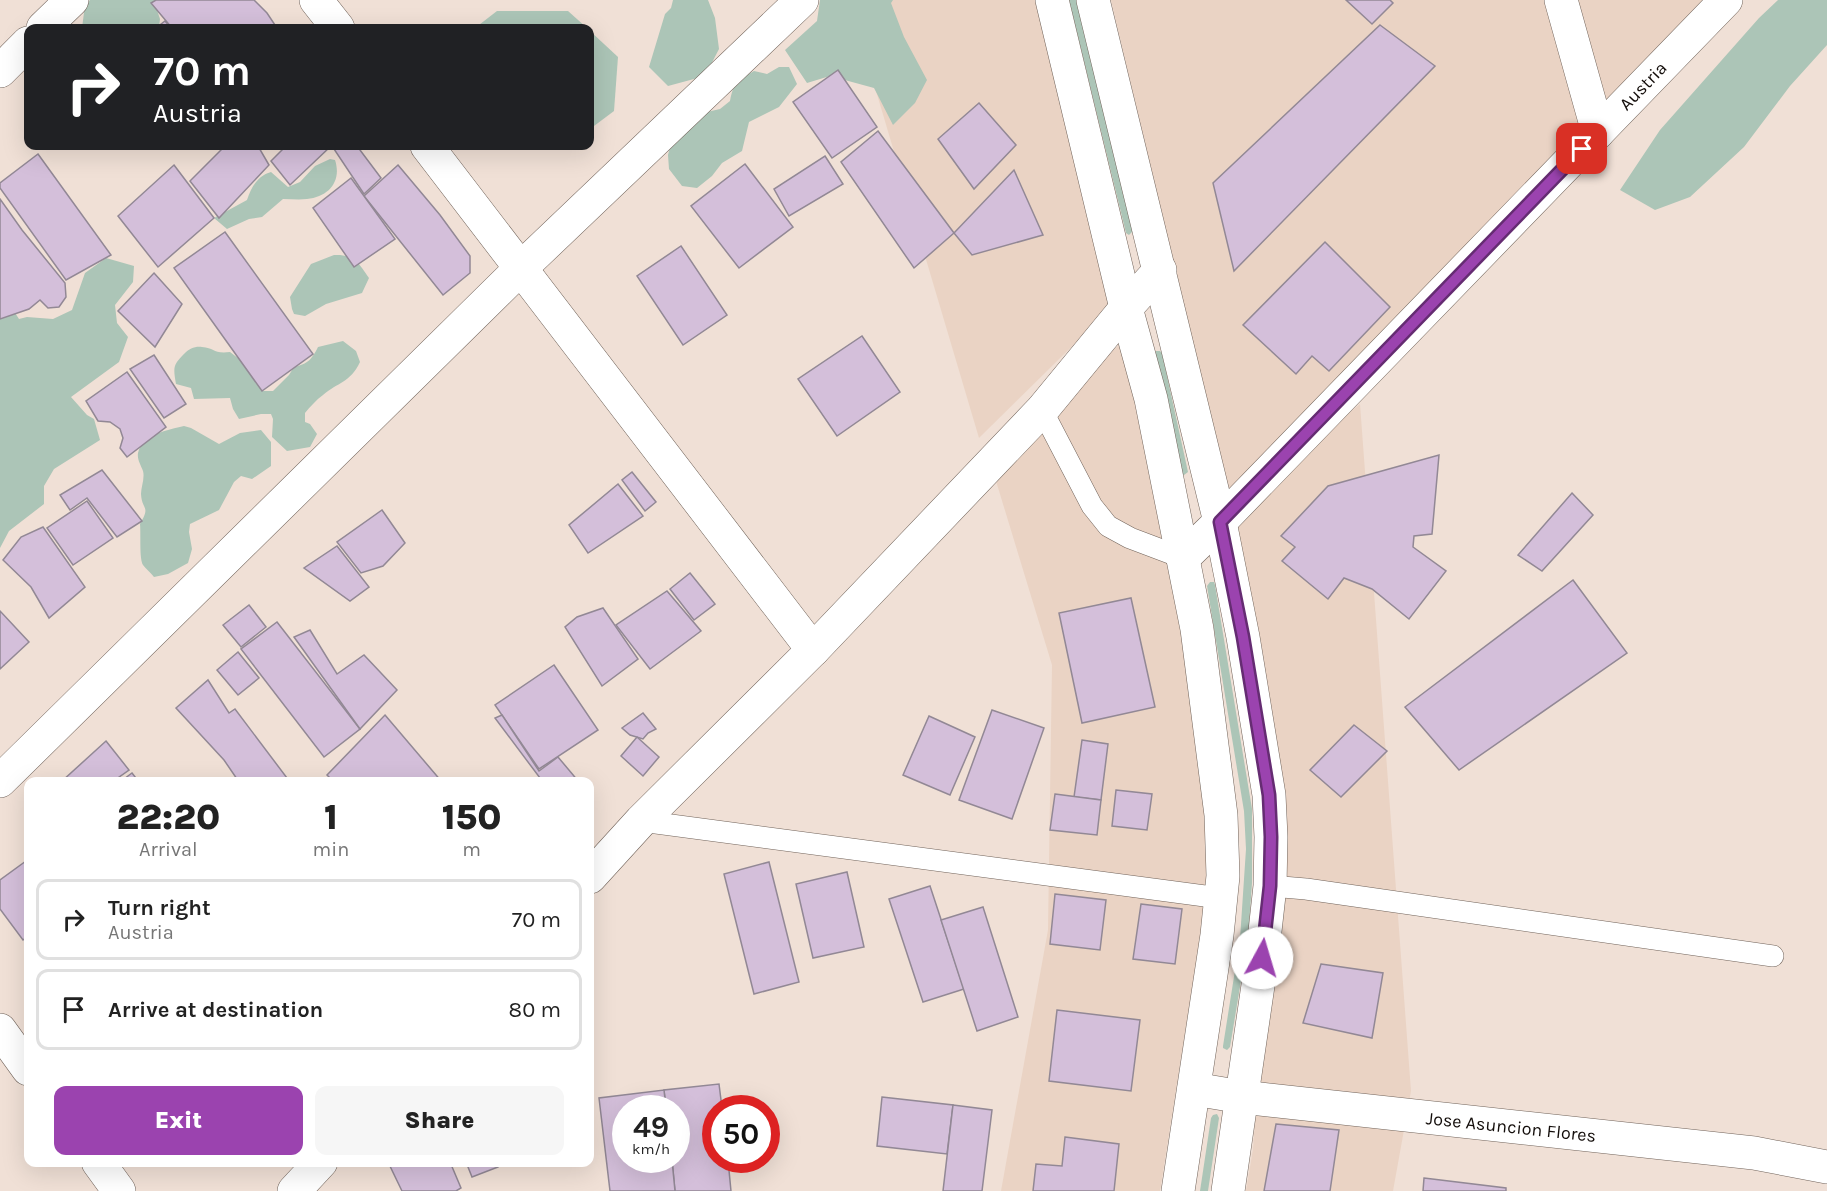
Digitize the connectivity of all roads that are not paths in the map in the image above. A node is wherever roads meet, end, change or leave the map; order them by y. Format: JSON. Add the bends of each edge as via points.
{"nodes":[{"id":1,"x":72,"y":0,"type":"edge"},
{"id":2,"x":316,"y":0,"type":"edge"},
{"id":3,"x":802,"y":0,"type":"edge"},
{"id":4,"x":1052,"y":0,"type":"edge"},
{"id":5,"x":1094,"y":0,"type":"edge"},
{"id":6,"x":1561,"y":0,"type":"edge"},
{"id":7,"x":1726,"y":0,"type":"edge"},
{"id":8,"x":47,"y":24,"type":"edge"},
{"id":9,"x":335,"y":24,"type":"edge"},
{"id":10,"x":24,"y":47,"type":"edge"},
{"id":11,"x":0,"y":71,"type":"edge"},
{"id":12,"x":1598,"y":132,"type":"junction"},
{"id":13,"x":430,"y":150,"type":"edge"},
{"id":14,"x":520,"y":269,"type":"junction"},
{"id":15,"x":1160,"y":270,"type":"junction"},
{"id":16,"x":1126,"y":308,"type":"junction"},
{"id":17,"x":1042,"y":410,"type":"junction"},
{"id":18,"x":1220,"y":522,"type":"junction"},
{"id":19,"x":1183,"y":558,"type":"junction"},
{"id":20,"x":813,"y":650,"type":"junction"},
{"id":21,"x":0,"y":781,"type":"edge"},
{"id":22,"x":641,"y":821,"type":"junction"},
{"id":23,"x":594,"y":873,"type":"edge"},
{"id":24,"x":1270,"y":886,"type":"junction"},
{"id":25,"x":1220,"y":898,"type":"junction"},
{"id":26,"x":1773,"y":956,"type":"dead end"},
{"id":27,"x":0,"y":1030,"type":"edge"},
{"id":28,"x":24,"y":1063,"type":"edge"},
{"id":29,"x":1194,"y":1089,"type":"junction"},
{"id":30,"x":1242,"y":1097,"type":"junction"},
{"id":31,"x":102,"y":1167,"type":"edge"},
{"id":32,"x":316,"y":1167,"type":"edge"},
{"id":33,"x":1827,"y":1167,"type":"edge"},
{"id":34,"x":119,"y":1191,"type":"edge"},
{"id":35,"x":294,"y":1191,"type":"edge"},
{"id":36,"x":1178,"y":1191,"type":"edge"},
{"id":37,"x":1228,"y":1191,"type":"edge"}],
"edges":[{"from":1,"to":8,"type":"street"},
{"from":2,"to":9,"type":"street"},
{"from":3,"to":14,"type":"street"},
{"from":4,"to":16,"type":"street"},
{"from":5,"to":15,"type":"street"},
{"from":6,"to":12,"type":"street"},
{"from":7,"to":12,"type":"street","name":"Austria"},
{"from":10,"to":11,"type":"street"},
{"from":12,"to":18,"type":"street","name":"Austria"},
{"from":13,"to":14,"type":"street"},
{"from":14,"to":20,"type":"street"},
{"from":14,"to":21,"type":"street"},
{"from":15,"to":16,"type":"street"},
{"from":15,"to":18,"type":"street"},
{"from":16,"to":17,"type":"street"},
{"from":16,"to":19,"type":"street","via":[[1151,399]]},
{"from":17,"to":19,"type":"lane","via":[[1092,506],[1108,526]]},
{"from":17,"to":20,"type":"street"},
{"from":18,"to":19,"type":"street","name":"Austria"},
{"from":18,"to":24,"type":"street","via":[[1269,795]]},
{"from":19,"to":25,"type":"street","via":[[1197,629],[1221,815]]},
{"from":20,"to":22,"type":"street"},
{"from":22,"to":23,"type":"street"},
{"from":22,"to":25,"type":"lane"},
{"from":24,"to":26,"type":"lane"},
{"from":24,"to":30,"type":"street"},
{"from":25,"to":29,"type":"street"},
{"from":27,"to":28,"type":"street"},
{"from":29,"to":30,"type":"street","name":"Jose Asuncion Flores"},
{"from":29,"to":36,"type":"street"},
{"from":30,"to":33,"type":"street","name":"Jose Asuncion Flores","via":[[1754,1153]]},
{"from":30,"to":37,"type":"street"},
{"from":31,"to":34,"type":"street"},
{"from":32,"to":35,"type":"street"}]}
